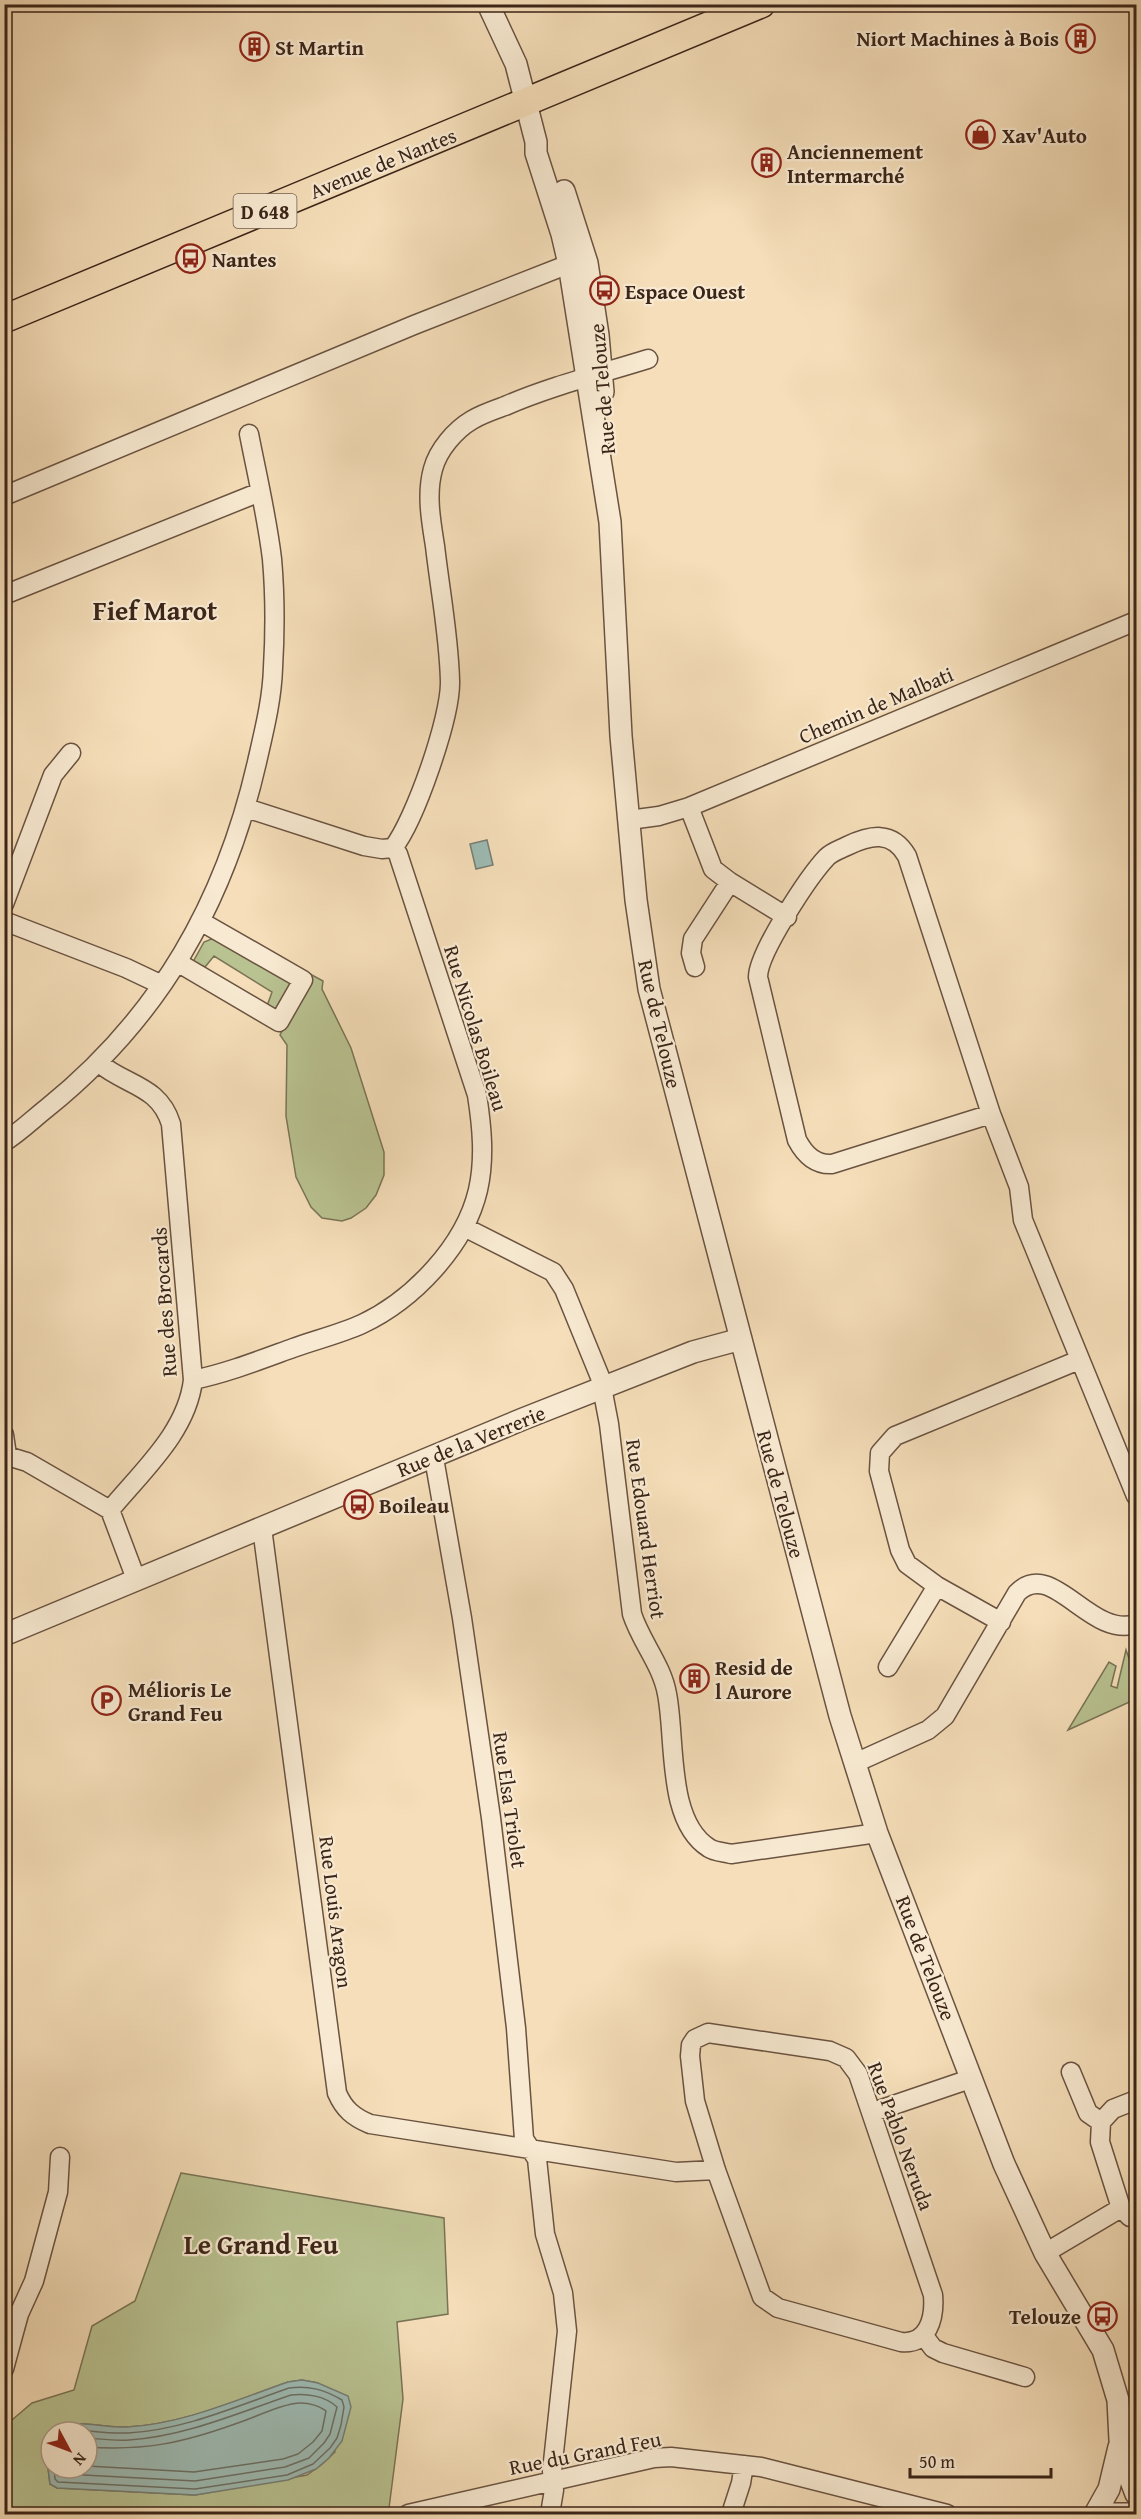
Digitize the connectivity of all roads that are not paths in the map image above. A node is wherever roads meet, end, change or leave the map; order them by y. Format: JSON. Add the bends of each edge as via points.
{"nodes":[{"id":1,"x":488,"y":4,"type":"edge"},
{"id":2,"x":761,"y":4,"type":"edge"},
{"id":3,"x":526,"y":103,"type":"junction"},
{"id":4,"x":536,"y":142,"type":"junction"},
{"id":5,"x":569,"y":264,"type":"junction"},
{"id":6,"x":4,"y":319,"type":"edge"},
{"id":7,"x":648,"y":359,"type":"dead end"},
{"id":8,"x":588,"y":378,"type":"junction"},
{"id":9,"x":249,"y":434,"type":"dead end"},
{"id":10,"x":260,"y":492,"type":"junction"},
{"id":11,"x":4,"y":496,"type":"edge"},
{"id":12,"x":4,"y":595,"type":"edge"},
{"id":13,"x":1137,"y":621,"type":"edge"},
{"id":14,"x":71,"y":753,"type":"dead end"},
{"id":15,"x":689,"y":807,"type":"junction"},
{"id":16,"x":246,"y":808,"type":"junction"},
{"id":17,"x":629,"y":820,"type":"junction"},
{"id":18,"x":393,"y":848,"type":"junction"},
{"id":19,"x":730,"y":882,"type":"junction"},
{"id":20,"x":4,"y":904,"type":"edge"},
{"id":21,"x":787,"y":917,"type":"junction"},
{"id":22,"x":4,"y":921,"type":"edge"},
{"id":23,"x":200,"y":921,"type":"junction"},
{"id":24,"x":177,"y":963,"type":"junction"},
{"id":25,"x":694,"y":967,"type":"dead end"},
{"id":26,"x":162,"y":985,"type":"junction"},
{"id":27,"x":99,"y":1063,"type":"junction"},
{"id":28,"x":991,"y":1114,"type":"junction"},
{"id":29,"x":4,"y":1142,"type":"edge"},
{"id":30,"x":464,"y":1227,"type":"junction"},
{"id":31,"x":741,"y":1339,"type":"junction"},
{"id":32,"x":1079,"y":1360,"type":"junction"},
{"id":33,"x":193,"y":1380,"type":"junction"},
{"id":34,"x":603,"y":1389,"type":"junction"},
{"id":35,"x":4,"y":1435,"type":"edge"},
{"id":36,"x":6,"y":1455,"type":"edge"},
{"id":37,"x":434,"y":1458,"type":"junction"},
{"id":38,"x":1137,"y":1496,"type":"edge"},
{"id":39,"x":110,"y":1510,"type":"junction"},
{"id":40,"x":262,"y":1528,"type":"junction"},
{"id":41,"x":136,"y":1579,"type":"junction"},
{"id":42,"x":937,"y":1586,"type":"junction"},
{"id":43,"x":1000,"y":1622,"type":"junction"},
{"id":44,"x":1137,"y":1624,"type":"edge"},
{"id":45,"x":4,"y":1635,"type":"edge"},
{"id":46,"x":888,"y":1667,"type":"dead end"},
{"id":47,"x":855,"y":1763,"type":"junction"},
{"id":48,"x":877,"y":1833,"type":"junction"},
{"id":49,"x":1071,"y":2072,"type":"dead end"},
{"id":50,"x":970,"y":2079,"type":"junction"},
{"id":51,"x":1137,"y":2100,"type":"edge"},
{"id":52,"x":873,"y":2112,"type":"junction"},
{"id":53,"x":1107,"y":2116,"type":"junction"},
{"id":54,"x":532,"y":2149,"type":"junction"},
{"id":55,"x":60,"y":2157,"type":"dead end"},
{"id":56,"x":716,"y":2170,"type":"junction"},
{"id":57,"x":1129,"y":2213,"type":"edge"},
{"id":58,"x":1045,"y":2253,"type":"junction"},
{"id":59,"x":924,"y":2336,"type":"junction"},
{"id":60,"x":4,"y":2368,"type":"edge"},
{"id":61,"x":1025,"y":2377,"type":"dead end"},
{"id":62,"x":1120,"y":2440,"type":"junction"},
{"id":63,"x":744,"y":2465,"type":"junction"},
{"id":64,"x":553,"y":2481,"type":"junction"},
{"id":65,"x":1137,"y":2494,"type":"edge"},
{"id":66,"x":887,"y":2507,"type":"edge"},
{"id":67,"x":408,"y":2514,"type":"edge"},
{"id":68,"x":550,"y":2514,"type":"edge"},
{"id":69,"x":731,"y":2514,"type":"edge"},
{"id":70,"x":947,"y":2514,"type":"edge"},
{"id":71,"x":1095,"y":2514,"type":"edge"},
{"id":72,"x":1108,"y":2514,"type":"edge"},
{"id":73,"x":1137,"y":2514,"type":"edge"}],
"edges":[{"from":1,"to":3,"type":"street","name":"Rue de Telouze","via":[[516,64]]},
{"from":2,"to":3,"type":"main road","name":"Avenue de Nantes","number":"D 648"},
{"from":3,"to":4,"type":"street","name":"Rue de Telouze"},
{"from":3,"to":6,"type":"main road","name":"Avenue de Nantes","number":"D 648"},
{"from":4,"to":5,"type":"street","name":"Rue de Telouze"},
{"from":4,"to":8,"type":"street","name":"Rue de Telouze","via":[[550,156],[587,263],[598,334]]},
{"from":5,"to":8,"type":"street","name":"Rue de Telouze"},
{"from":5,"to":11,"type":"street"},
{"from":7,"to":8,"type":"street"},
{"from":8,"to":17,"type":"street","name":"Rue de Telouze","via":[[610,478],[607,503]]},
{"from":8,"to":18,"type":"street","via":[[545,389],[472,420],[445,445],[433,468],[429,498],[448,654],[449,706],[408,823]]},
{"from":9,"to":10,"type":"street"},
{"from":10,"to":12,"type":"street"},
{"from":10,"to":16,"type":"street","via":[[272,561],[273,668],[270,706]]},
{"from":13,"to":15,"type":"street","name":"Chemin de Malbati"},
{"from":14,"to":20,"type":"street","via":[[53,775]]},
{"from":15,"to":17,"type":"street","name":"Chemin de Malbati"},
{"from":15,"to":19,"type":"street","via":[[710,862]]},
{"from":16,"to":18,"type":"street","via":[[364,846]]},
{"from":16,"to":23,"type":"street","via":[[225,869]]},
{"from":17,"to":31,"type":"street","name":"Rue de Telouze","via":[[649,989]]},
{"from":18,"to":30,"type":"street","name":"Rue Nicolas Boileau","via":[[477,1095],[482,1158],[478,1192]]},
{"from":19,"to":21,"type":"street"},
{"from":19,"to":25,"type":"street","via":[[693,939]]},
{"from":21,"to":28,"type":"street","via":[[828,855],[874,836],[903,849]]},
{"from":21,"to":28,"type":"street","via":[[763,956],[758,977],[797,1140],[806,1154],[822,1164],[832,1164]]},
{"from":22,"to":26,"type":"street"},
{"from":23,"to":24,"type":"street"},
{"from":23,"to":24,"type":"street","via":[[303,980],[279,1022]]},
{"from":24,"to":26,"type":"street"},
{"from":26,"to":27,"type":"street","via":[[141,1016]]},
{"from":27,"to":29,"type":"street"},
{"from":27,"to":33,"type":"street","name":"Rue des Brocards","via":[[152,1093],[162,1103],[171,1124]]},
{"from":28,"to":32,"type":"street","via":[[1019,1187],[1023,1220]]},
{"from":30,"to":33,"type":"street","name":"Rue Nicolas Boileau","via":[[427,1276],[407,1295],[362,1324],[218,1375]]},
{"from":30,"to":34,"type":"street","name":"Rue Edouard Herriot","via":[[545,1268],[559,1280]]},
{"from":31,"to":34,"type":"street","name":"Rue de la Verrerie","via":[[693,1352]]},
{"from":31,"to":47,"type":"street","name":"Rue de Telouze"},
{"from":32,"to":38,"type":"street"},
{"from":32,"to":42,"type":"street","via":[[895,1436],[880,1453],[879,1471],[903,1557]]},
{"from":33,"to":39,"type":"street","name":"Rue des Brocards","via":[[191,1399],[172,1436]]},
{"from":34,"to":37,"type":"street","name":"Rue de la Verrerie"},
{"from":34,"to":48,"type":"street","name":"Rue Edouard Herriot","via":[[632,1614],[643,1643],[661,1672],[667,1693],[680,1804],[695,1838],[711,1850],[731,1854]]},
{"from":35,"to":36,"type":"street"},
{"from":36,"to":39,"type":"street","via":[[27,1462]]},
{"from":37,"to":40,"type":"street","name":"Rue de la Verrerie"},
{"from":37,"to":54,"type":"street","name":"Rue Elsa Triolet","via":[[491,1818],[516,2028],[524,2139]]},
{"from":39,"to":41,"type":"street"},
{"from":40,"to":41,"type":"street","name":"Rue de la Verrerie"},
{"from":40,"to":54,"type":"street","name":"Rue Louis Aragon","via":[[337,2093],[348,2112],[370,2124]]},
{"from":41,"to":45,"type":"street","name":"Rue de la Verrerie"},
{"from":42,"to":43,"type":"street"},
{"from":42,"to":46,"type":"street"},
{"from":43,"to":44,"type":"street","via":[[1017,1593],[1033,1583],[1049,1586],[1109,1624]]},
{"from":43,"to":47,"type":"street","via":[[941,1720],[928,1731]]},
{"from":47,"to":48,"type":"street","name":"Rue de Telouze"},
{"from":48,"to":50,"type":"street","name":"Rue de Telouze"},
{"from":49,"to":53,"type":"street","via":[[1088,2113]]},
{"from":50,"to":52,"type":"street"},
{"from":50,"to":58,"type":"street","name":"Rue de Telouze"},
{"from":51,"to":53,"type":"street"},
{"from":52,"to":56,"type":"street","name":"Rue Pablo Neruda","via":[[854,2065],[839,2054],[717,2033],[701,2034],[690,2051],[694,2090]]},
{"from":52,"to":59,"type":"street","name":"Rue Pablo Neruda","via":[[933,2295],[933,2314]]},
{"from":53,"to":57,"type":"street","via":[[1100,2142]]},
{"from":54,"to":56,"type":"street","via":[[676,2172]]},
{"from":54,"to":64,"type":"street","name":"Rue Elsa Triolet","via":[[537,2159],[545,2234],[566,2313]]},
{"from":55,"to":60,"type":"street","via":[[58,2192],[34,2281],[19,2314]]},
{"from":56,"to":59,"type":"street","name":"Rue Pablo Neruda","via":[[758,2289],[769,2304],[901,2342],[914,2342]]},
{"from":57,"to":58,"type":"street"},
{"from":58,"to":62,"type":"street","name":"Rue de Telouze","via":[[1103,2350],[1118,2400]]},
{"from":59,"to":61,"type":"street","via":[[943,2353]]},
{"from":62,"to":65,"type":"street","name":"Rue de Telouze"},
{"from":62,"to":71,"type":"street","name":"Rue de Telouze","via":[[1109,2489]]},
{"from":63,"to":64,"type":"street","name":"Rue du Grand Feu","via":[[654,2458]]},
{"from":63,"to":66,"type":"street","name":"Rue du Grand Feu"},
{"from":63,"to":69,"type":"street"},
{"from":64,"to":67,"type":"street","name":"Rue du Grand Feu"},
{"from":64,"to":68,"type":"street","name":"Rue Elsa Triolet"},
{"from":66,"to":70,"type":"street","name":"Rue du Grand Feu"},
{"from":72,"to":73,"type":"street"}]}
